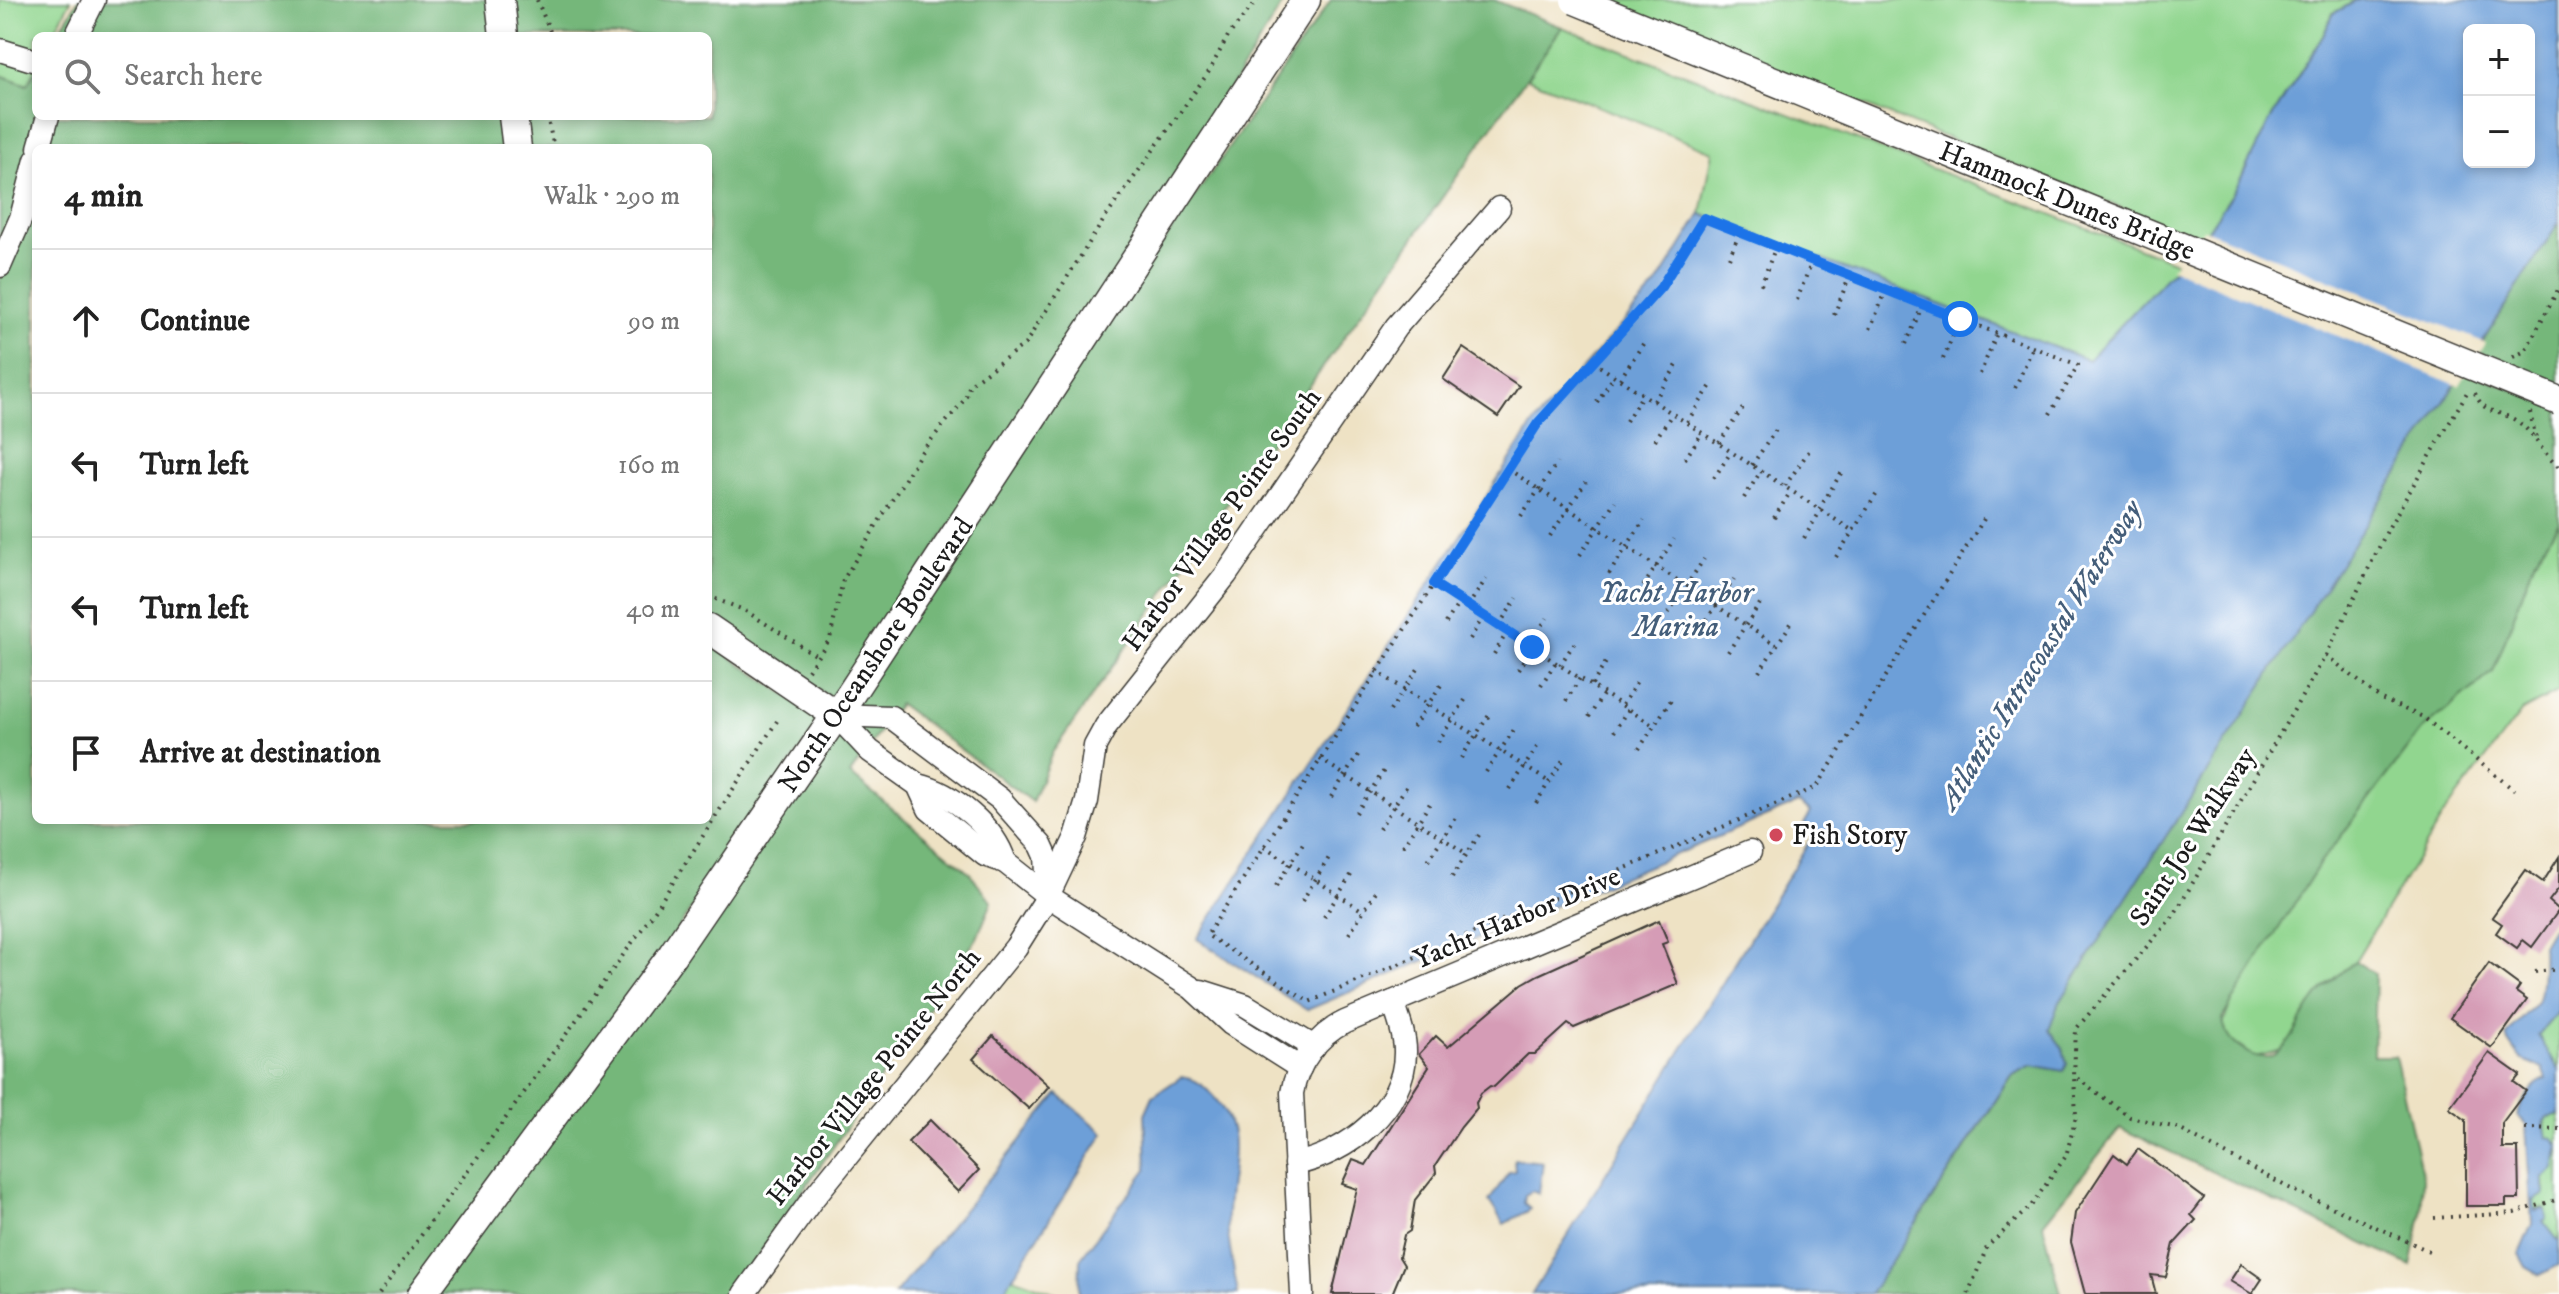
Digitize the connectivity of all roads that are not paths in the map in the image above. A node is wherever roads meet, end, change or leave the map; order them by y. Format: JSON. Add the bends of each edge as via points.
{"nodes":[{"id":1,"x":94,"y":0,"type":"edge"},
{"id":2,"x":500,"y":0,"type":"edge"},
{"id":3,"x":1306,"y":0,"type":"edge"},
{"id":4,"x":1575,"y":0,"type":"edge"},
{"id":5,"x":78,"y":32,"type":"edge"},
{"id":6,"x":504,"y":32,"type":"edge"},
{"id":7,"x":0,"y":50,"type":"edge"},
{"id":8,"x":32,"y":60,"type":"edge"},
{"id":9,"x":47,"y":120,"type":"edge"},
{"id":10,"x":514,"y":120,"type":"edge"},
{"id":11,"x":40,"y":144,"type":"edge"},
{"id":12,"x":516,"y":144,"type":"edge"},
{"id":13,"x":32,"y":175,"type":"edge"},
{"id":14,"x":1499,"y":208,"type":"dead end"},
{"id":15,"x":0,"y":266,"type":"edge"},
{"id":16,"x":2559,"y":401,"type":"edge"},
{"id":17,"x":712,"y":631,"type":"edge"},
{"id":18,"x":836,"y":715,"type":"junction"},
{"id":19,"x":954,"y":763,"type":"junction"},
{"id":20,"x":927,"y":787,"type":"junction"},
{"id":21,"x":1000,"y":799,"type":"junction"},
{"id":22,"x":980,"y":824,"type":"junction"},
{"id":23,"x":1750,"y":852,"type":"dead end"},
{"id":24,"x":1005,"y":862,"type":"junction"},
{"id":25,"x":1048,"y":896,"type":"junction"},
{"id":26,"x":1192,"y":988,"type":"junction"},
{"id":27,"x":1393,"y":1002,"type":"junction"},
{"id":28,"x":1314,"y":1047,"type":"junction"},
{"id":29,"x":1300,"y":1068,"type":"junction"},
{"id":30,"x":1295,"y":1164,"type":"junction"},
{"id":31,"x":422,"y":1294,"type":"edge"},
{"id":32,"x":744,"y":1294,"type":"edge"},
{"id":33,"x":1302,"y":1294,"type":"edge"}],
"edges":[{"from":1,"to":5,"type":"street"},
{"from":2,"to":6,"type":"main road"},
{"from":3,"to":18,"type":"main road","name":"North Oceanshore Boulevard"},
{"from":4,"to":16,"type":"main road","name":"Hammock Dunes Bridge","bridge":true},
{"from":7,"to":8,"type":"street"},
{"from":9,"to":11,"type":"street"},
{"from":10,"to":12,"type":"main road"},
{"from":13,"to":15,"type":"street"},
{"from":14,"to":25,"type":"street","name":"Harbor Village Pointe South","via":[[1396,327],[1226,575],[1100,736],[1080,826]]},
{"from":17,"to":18,"type":"main road"},
{"from":18,"to":19,"type":"street","via":[[891,717]]},
{"from":18,"to":20,"type":"street","via":[[870,751]]},
{"from":18,"to":31,"type":"main road","name":"North Oceanshore Boulevard","via":[[672,955]]},
{"from":19,"to":20,"type":"street"},
{"from":19,"to":21,"type":"street"},
{"from":20,"to":22,"type":"street"},
{"from":20,"to":24,"type":"street","via":[[929,809],[985,855]]},
{"from":21,"to":22,"type":"street"},
{"from":21,"to":25,"type":"street","via":[[1041,845]]},
{"from":22,"to":24,"type":"street","via":[[1000,844]]},
{"from":23,"to":27,"type":"street","name":"Yacht Harbor Drive"},
{"from":24,"to":25,"type":"street"},
{"from":25,"to":26,"type":"street"},
{"from":25,"to":32,"type":"street","name":"Harbor Village Pointe North","via":[[1003,965],[811,1201]]},
{"from":26,"to":28,"type":"street","via":[[1245,1005]]},
{"from":26,"to":29,"type":"street","via":[[1231,1024]]},
{"from":27,"to":28,"type":"street","name":"Yacht Harbor Drive","via":[[1339,1025]]},
{"from":27,"to":30,"type":"street","via":[[1406,1051],[1402,1074],[1387,1102],[1348,1145]]},
{"from":28,"to":29,"type":"street","name":"Yacht Harbor Drive"},
{"from":29,"to":30,"type":"street","name":"Yacht Harbor Drive","via":[[1292,1093]]},
{"from":30,"to":33,"type":"street","name":"Yacht Harbor Drive"}]}
